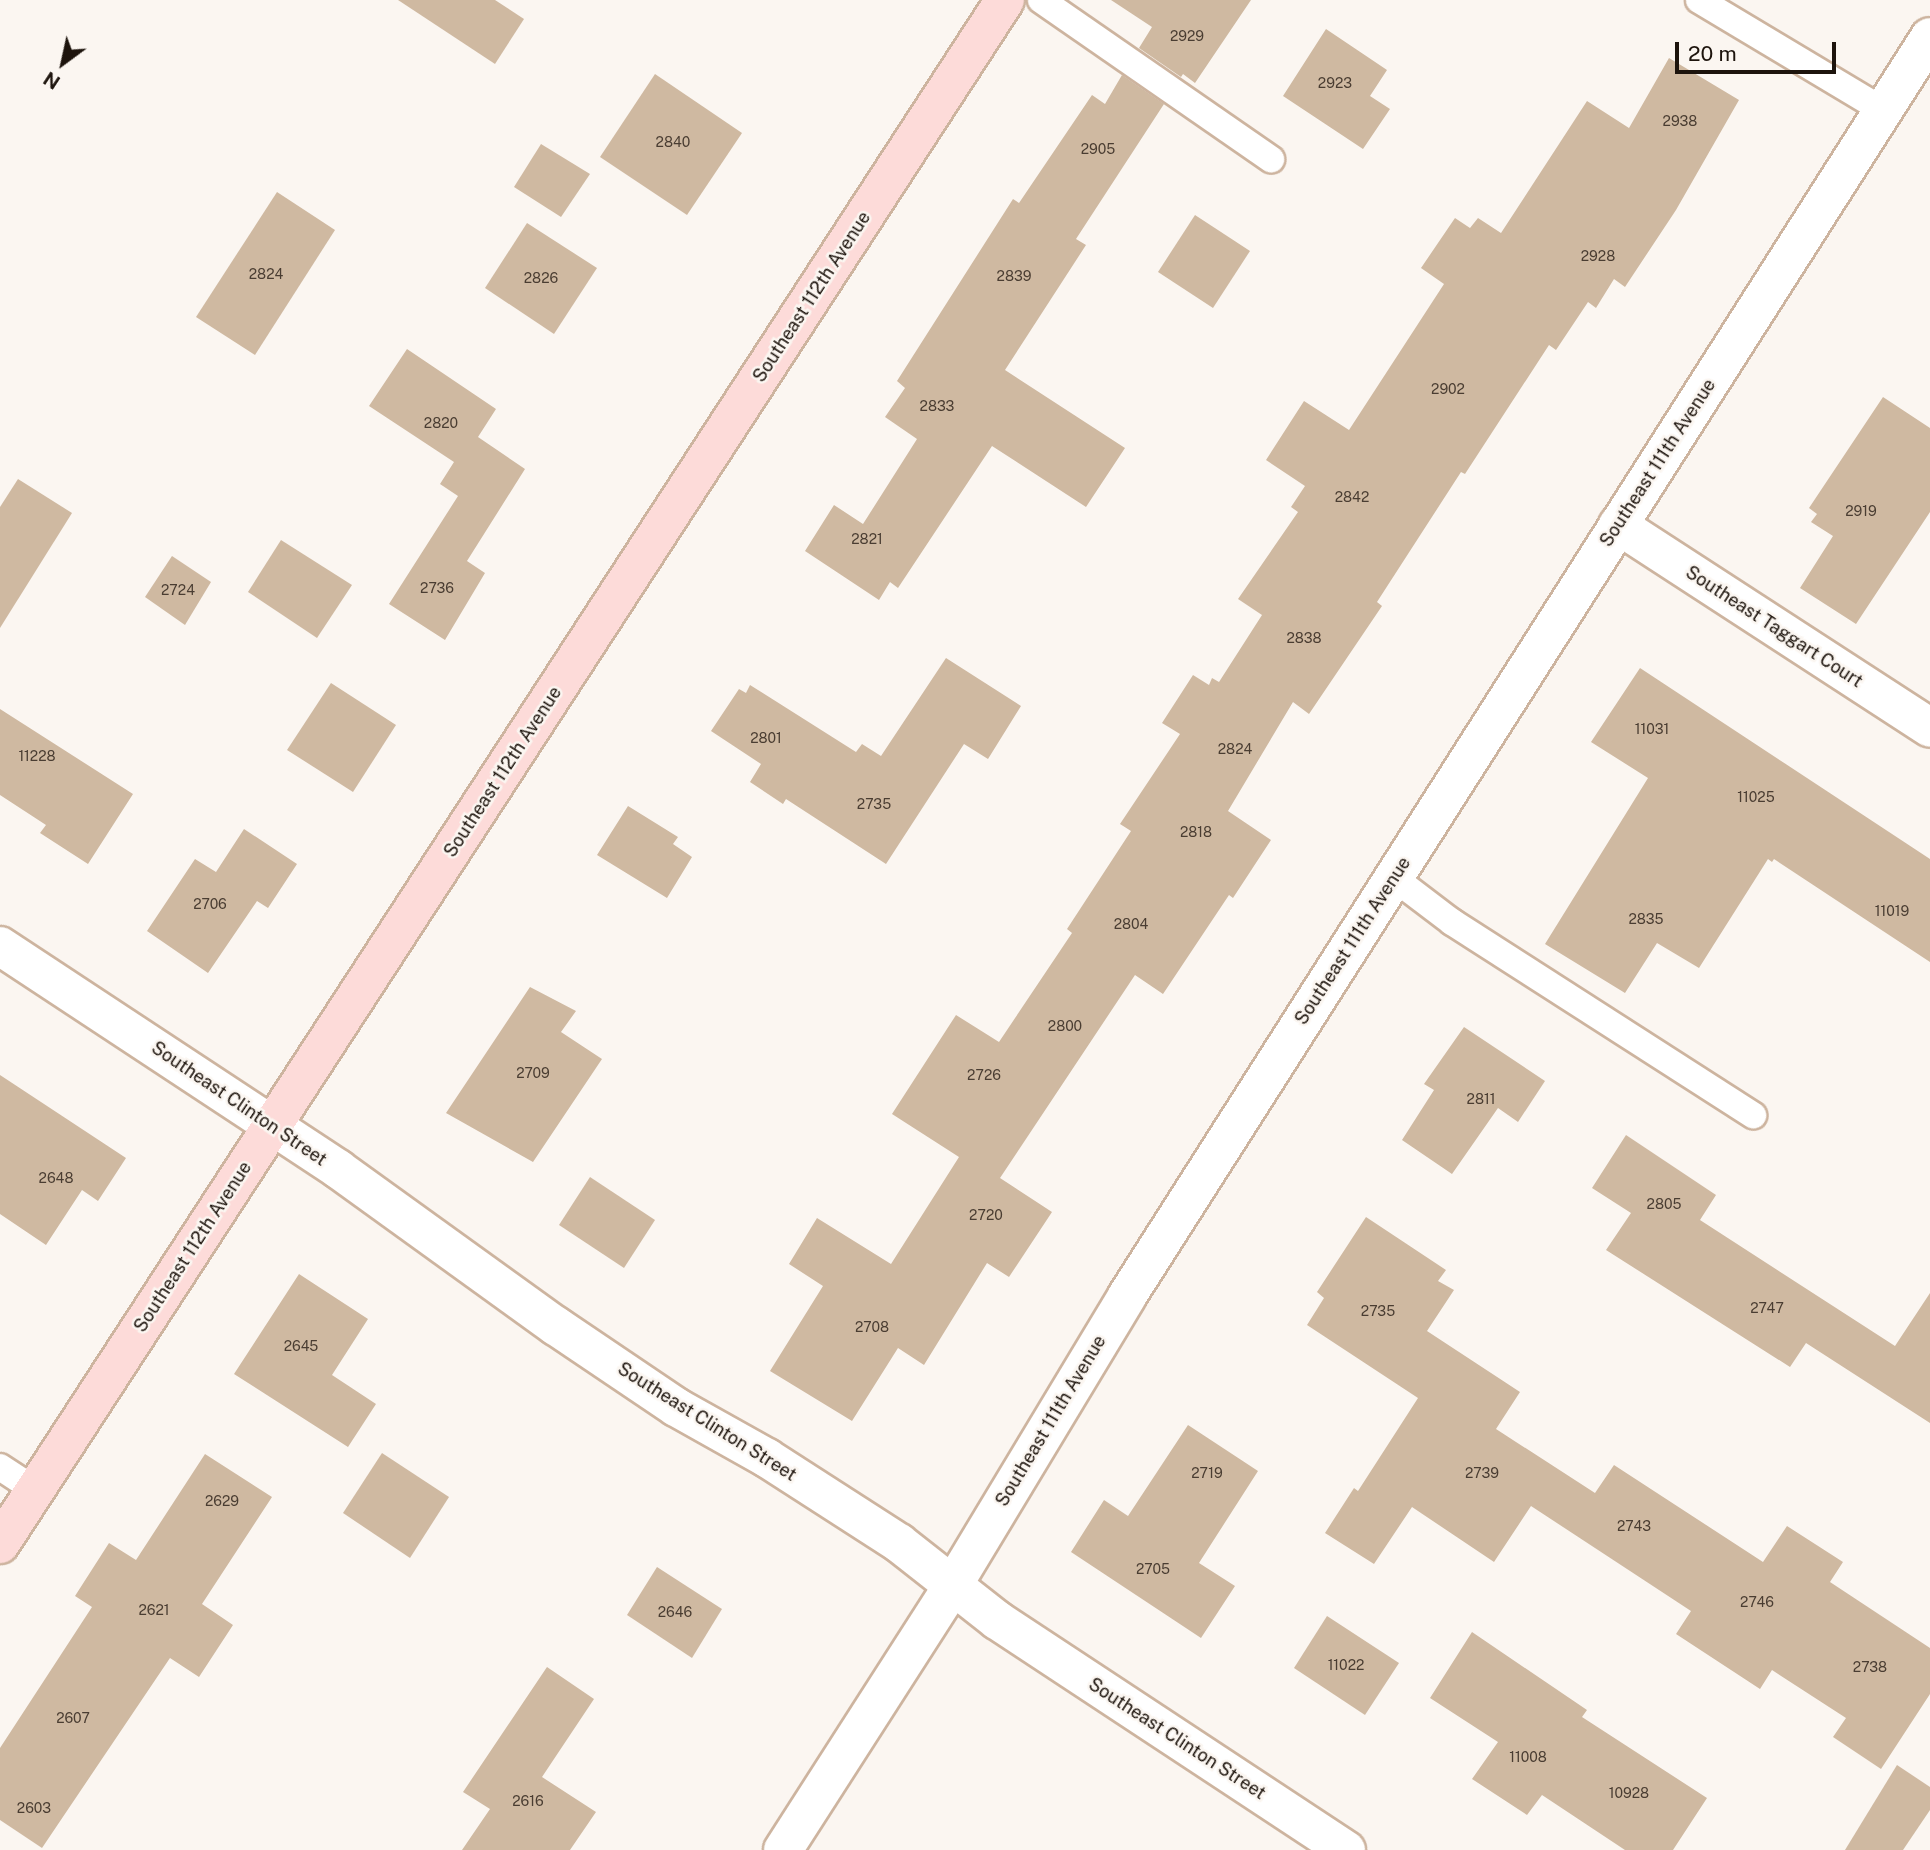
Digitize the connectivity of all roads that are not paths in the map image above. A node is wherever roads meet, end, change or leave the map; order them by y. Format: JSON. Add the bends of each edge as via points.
{"nodes":[{"id":1,"x":1005,"y":0,"type":"edge"},
{"id":2,"x":1041,"y":0,"type":"edge"},
{"id":3,"x":1699,"y":0,"type":"edge"},
{"id":4,"x":1927,"y":50,"type":"edge"},
{"id":5,"x":1883,"y":110,"type":"junction"},
{"id":6,"x":1271,"y":159,"type":"dead end"},
{"id":7,"x":1618,"y":525,"type":"junction"},
{"id":8,"x":1930,"y":728,"type":"edge"},
{"id":9,"x":1394,"y":878,"type":"junction"},
{"id":10,"x":0,"y":946,"type":"edge"},
{"id":11,"x":1752,"y":1115,"type":"dead end"},
{"id":12,"x":272,"y":1126,"type":"junction"},
{"id":13,"x":0,"y":1466,"type":"edge"},
{"id":14,"x":36,"y":1490,"type":"junction"},
{"id":15,"x":0,"y":1544,"type":"edge"},
{"id":16,"x":953,"y":1585,"type":"junction"},
{"id":17,"x":783,"y":1850,"type":"edge"},
{"id":18,"x":1346,"y":1850,"type":"edge"}],
"edges":[{"from":1,"to":12,"type":"main road","name":"Southeast 112th Avenue"},
{"from":2,"to":6,"type":"lane"},
{"from":3,"to":5,"type":"lane"},
{"from":4,"to":5,"type":"street","name":"Southeast 111th Avenue"},
{"from":5,"to":7,"type":"street","name":"Southeast 111th Avenue"},
{"from":7,"to":8,"type":"street","name":"Southeast Taggart Court"},
{"from":7,"to":9,"type":"street","name":"Southeast 111th Avenue"},
{"from":9,"to":11,"type":"lane","via":[[1452,922]]},
{"from":9,"to":16,"type":"street","name":"Southeast 111th Avenue","via":[[1127,1296]]},
{"from":10,"to":12,"type":"street","name":"Southeast Clinton Street"},
{"from":12,"to":14,"type":"main road","name":"Southeast 112th Avenue"},
{"from":12,"to":16,"type":"street","name":"Southeast Clinton Street","via":[[665,1400],[767,1458],[899,1543]]},
{"from":13,"to":14,"type":"lane"},
{"from":14,"to":15,"type":"main road","name":"Southeast 112th Avenue"},
{"from":16,"to":17,"type":"street","name":"Southeast 111th Avenue"},
{"from":16,"to":18,"type":"street","name":"Southeast Clinton Street","via":[[997,1620]]}]}
